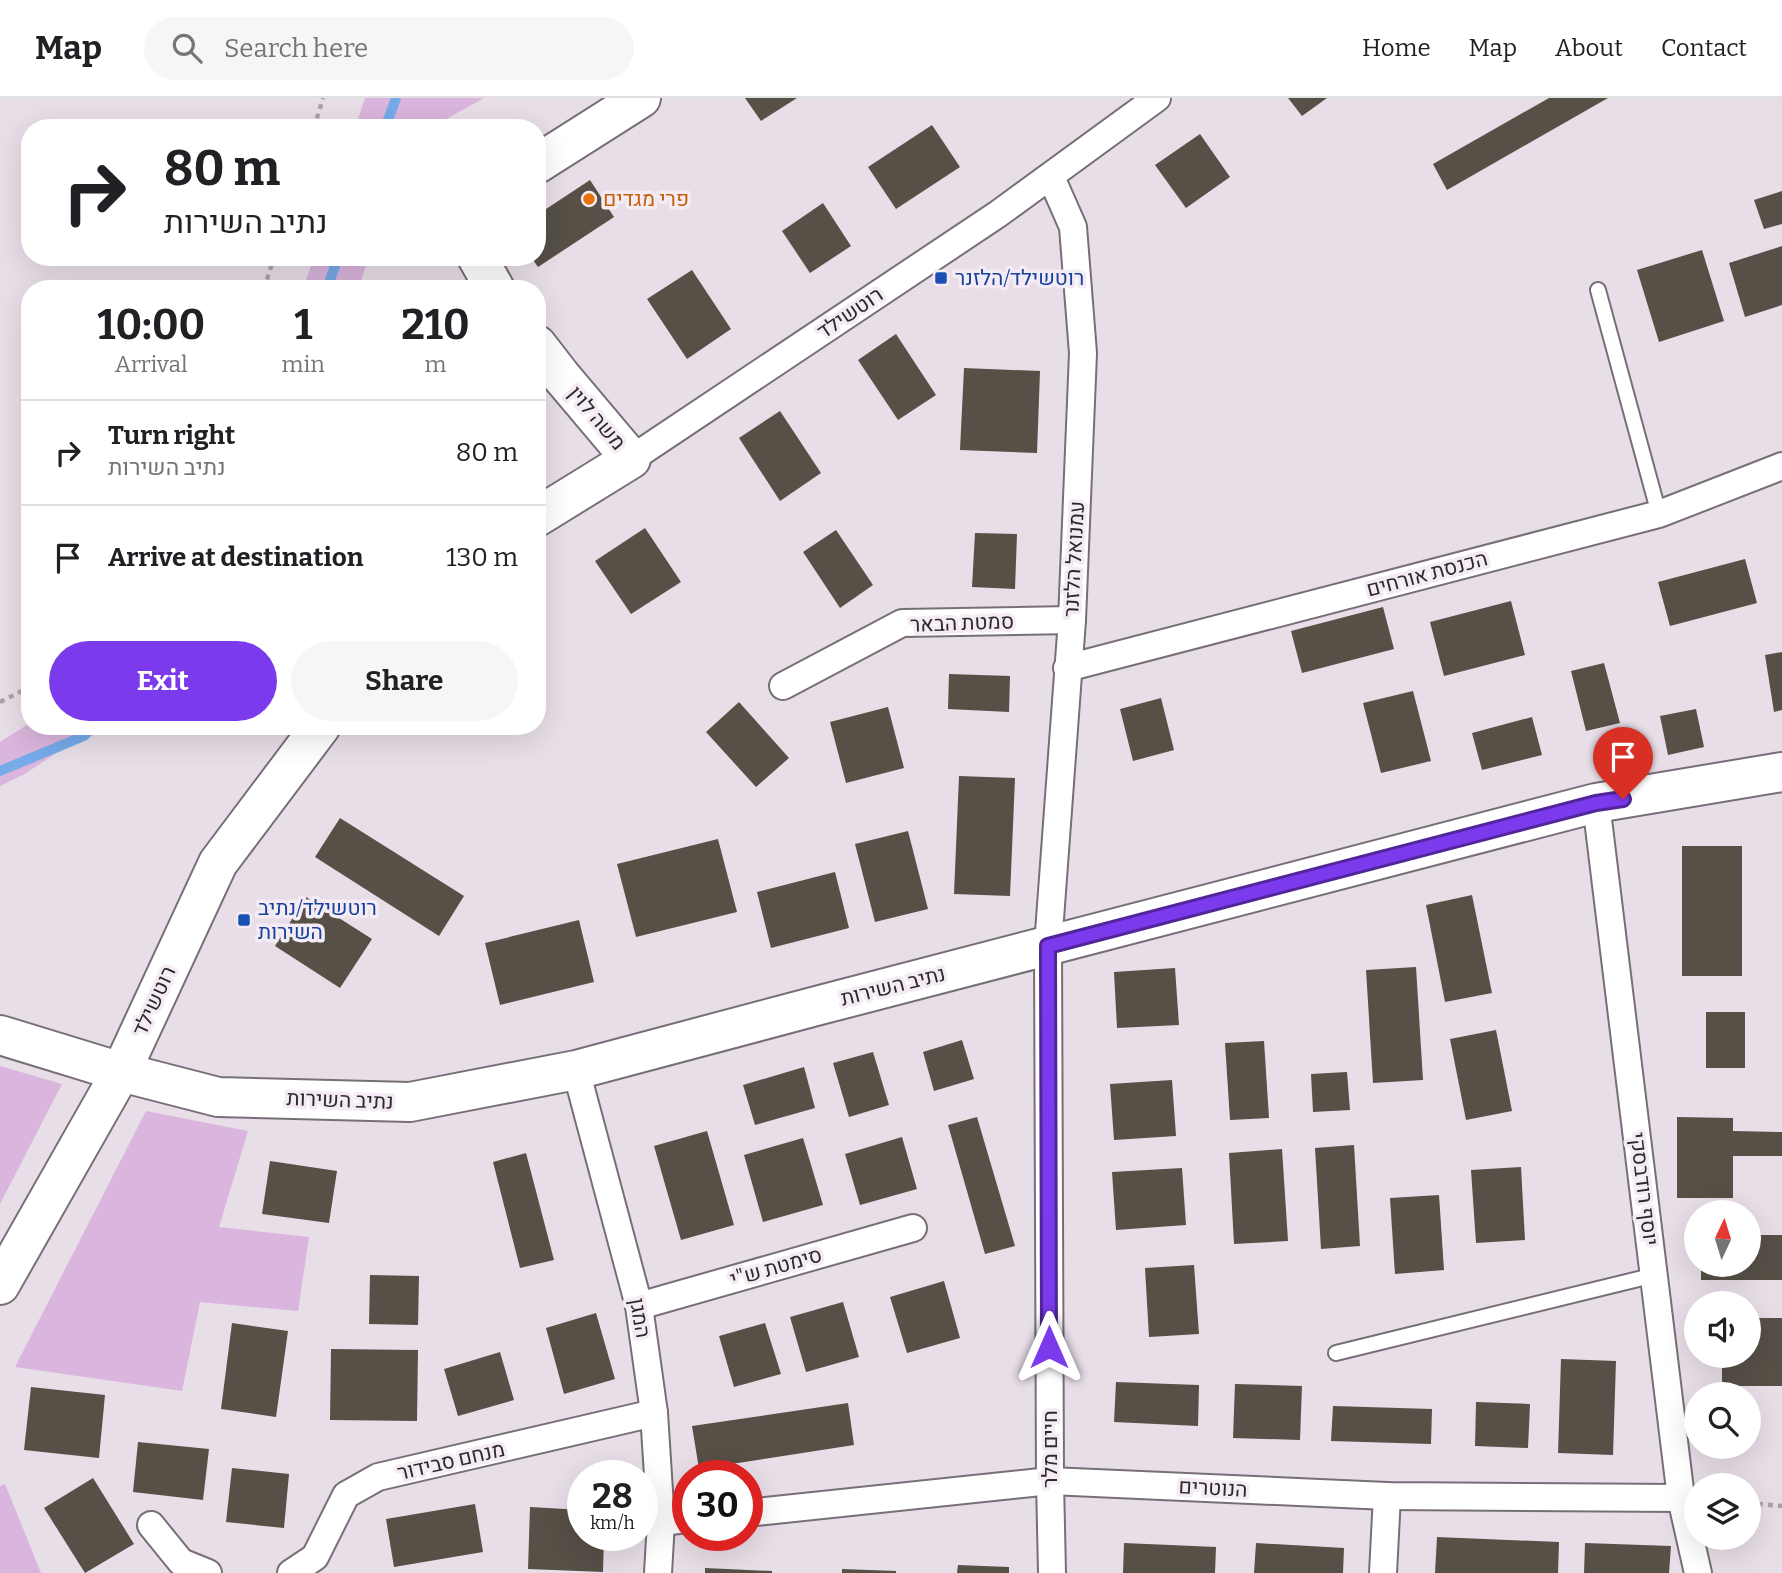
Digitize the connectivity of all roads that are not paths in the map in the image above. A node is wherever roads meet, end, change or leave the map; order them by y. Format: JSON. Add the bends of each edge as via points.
{"nodes":[{"id":1,"x":641,"y":98,"type":"edge"},
{"id":2,"x":1157,"y":98,"type":"edge"},
{"id":3,"x":546,"y":158,"type":"edge"},
{"id":4,"x":1051,"y":177,"type":"junction"},
{"id":5,"x":1598,"y":290,"type":"dead end"},
{"id":6,"x":546,"y":357,"type":"edge"},
{"id":7,"x":631,"y":459,"type":"junction"},
{"id":8,"x":1782,"y":466,"type":"edge"},
{"id":9,"x":546,"y":511,"type":"edge"},
{"id":10,"x":1660,"y":514,"type":"junction"},
{"id":11,"x":1072,"y":620,"type":"junction"},
{"id":12,"x":1067,"y":668,"type":"junction"},
{"id":13,"x":783,"y":686,"type":"dead end"},
{"id":14,"x":314,"y":735,"type":"edge"},
{"id":15,"x":1782,"y":772,"type":"edge"},
{"id":16,"x":1596,"y":803,"type":"junction"},
{"id":17,"x":1048,"y":946,"type":"junction"},
{"id":18,"x":0,"y":1035,"type":"edge"},
{"id":19,"x":576,"y":1070,"type":"junction"},
{"id":20,"x":121,"y":1072,"type":"junction"},
{"id":21,"x":913,"y":1228,"type":"dead end"},
{"id":22,"x":1655,"y":1275,"type":"junction"},
{"id":23,"x":0,"y":1285,"type":"edge"},
{"id":24,"x":639,"y":1306,"type":"junction"},
{"id":25,"x":1336,"y":1353,"type":"dead end"},
{"id":26,"x":654,"y":1413,"type":"junction"},
{"id":27,"x":1050,"y":1481,"type":"junction"},
{"id":28,"x":1387,"y":1496,"type":"junction"},
{"id":29,"x":1681,"y":1498,"type":"junction"},
{"id":30,"x":763,"y":1511,"type":"edge"},
{"id":31,"x":672,"y":1521,"type":"edge"},
{"id":32,"x":661,"y":1522,"type":"junction"},
{"id":33,"x":151,"y":1525,"type":"dead end"},
{"id":34,"x":208,"y":1573,"type":"edge"},
{"id":35,"x":291,"y":1573,"type":"edge"},
{"id":36,"x":658,"y":1573,"type":"edge"},
{"id":37,"x":1052,"y":1573,"type":"edge"},
{"id":38,"x":1383,"y":1573,"type":"edge"},
{"id":39,"x":1698,"y":1573,"type":"edge"}],
"edges":[{"from":1,"to":3,"type":"street"},
{"from":2,"to":4,"type":"street","name":"רוטשילד"},
{"from":4,"to":7,"type":"street","name":"רוטשילד"},
{"from":4,"to":11,"type":"street","name":"עמנואל הלזנר","via":[[1073,227],[1083,353]]},
{"from":5,"to":10,"type":"lane"},
{"from":6,"to":7,"type":"street","name":"משה לוין"},
{"from":7,"to":9,"type":"street","name":"רוטשילד"},
{"from":8,"to":10,"type":"street","name":"הכנסת אורחים"},
{"from":10,"to":12,"type":"street","name":"הכנסת אורחים"},
{"from":11,"to":12,"type":"street","name":"עמנואל הלזנר"},
{"from":11,"to":13,"type":"street","name":"סמטת הבאר","via":[[902,624]]},
{"from":12,"to":17,"type":"street","name":"עמנואל הלזנר"},
{"from":14,"to":20,"type":"street","name":"רוטשילד","via":[[218,863]]},
{"from":15,"to":16,"type":"street","name":"נתיב השירות"},
{"from":16,"to":17,"type":"street","name":"נתיב השירות"},
{"from":16,"to":22,"type":"street","name":"יוסף רודבסקי"},
{"from":17,"to":19,"type":"street","name":"נתיב השירות"},
{"from":17,"to":27,"type":"street","name":"חיים מלר"},
{"from":18,"to":20,"type":"street","name":"נתיב השירות"},
{"from":19,"to":20,"type":"street","name":"נתיב השירות","via":[[410,1102],[218,1097]]},
{"from":19,"to":24,"type":"street","name":"המגן"},
{"from":20,"to":23,"type":"street","name":"רוטשילד"},
{"from":21,"to":24,"type":"street","name":"סימטת ש\"י"},
{"from":22,"to":25,"type":"lane"},
{"from":22,"to":29,"type":"street","name":"יוסף רודבסקי"},
{"from":24,"to":26,"type":"street","name":"המגן"},
{"from":26,"to":32,"type":"street","name":"המגן"},
{"from":26,"to":35,"type":"street","name":"מנחם סבידור","via":[[378,1477],[346,1495],[315,1558]]},
{"from":27,"to":28,"type":"street","name":"הנוטרים"},
{"from":27,"to":30,"type":"street","name":"הנוטרים"},
{"from":27,"to":37,"type":"street","name":"חיים מלר"},
{"from":28,"to":29,"type":"street","name":"הנוטרים"},
{"from":28,"to":38,"type":"street"},
{"from":29,"to":39,"type":"street","name":"יוסף רודבסקי"},
{"from":31,"to":32,"type":"street"},
{"from":32,"to":36,"type":"street","name":"המגן"},
{"from":33,"to":34,"type":"street","via":[[181,1562]]}]}
